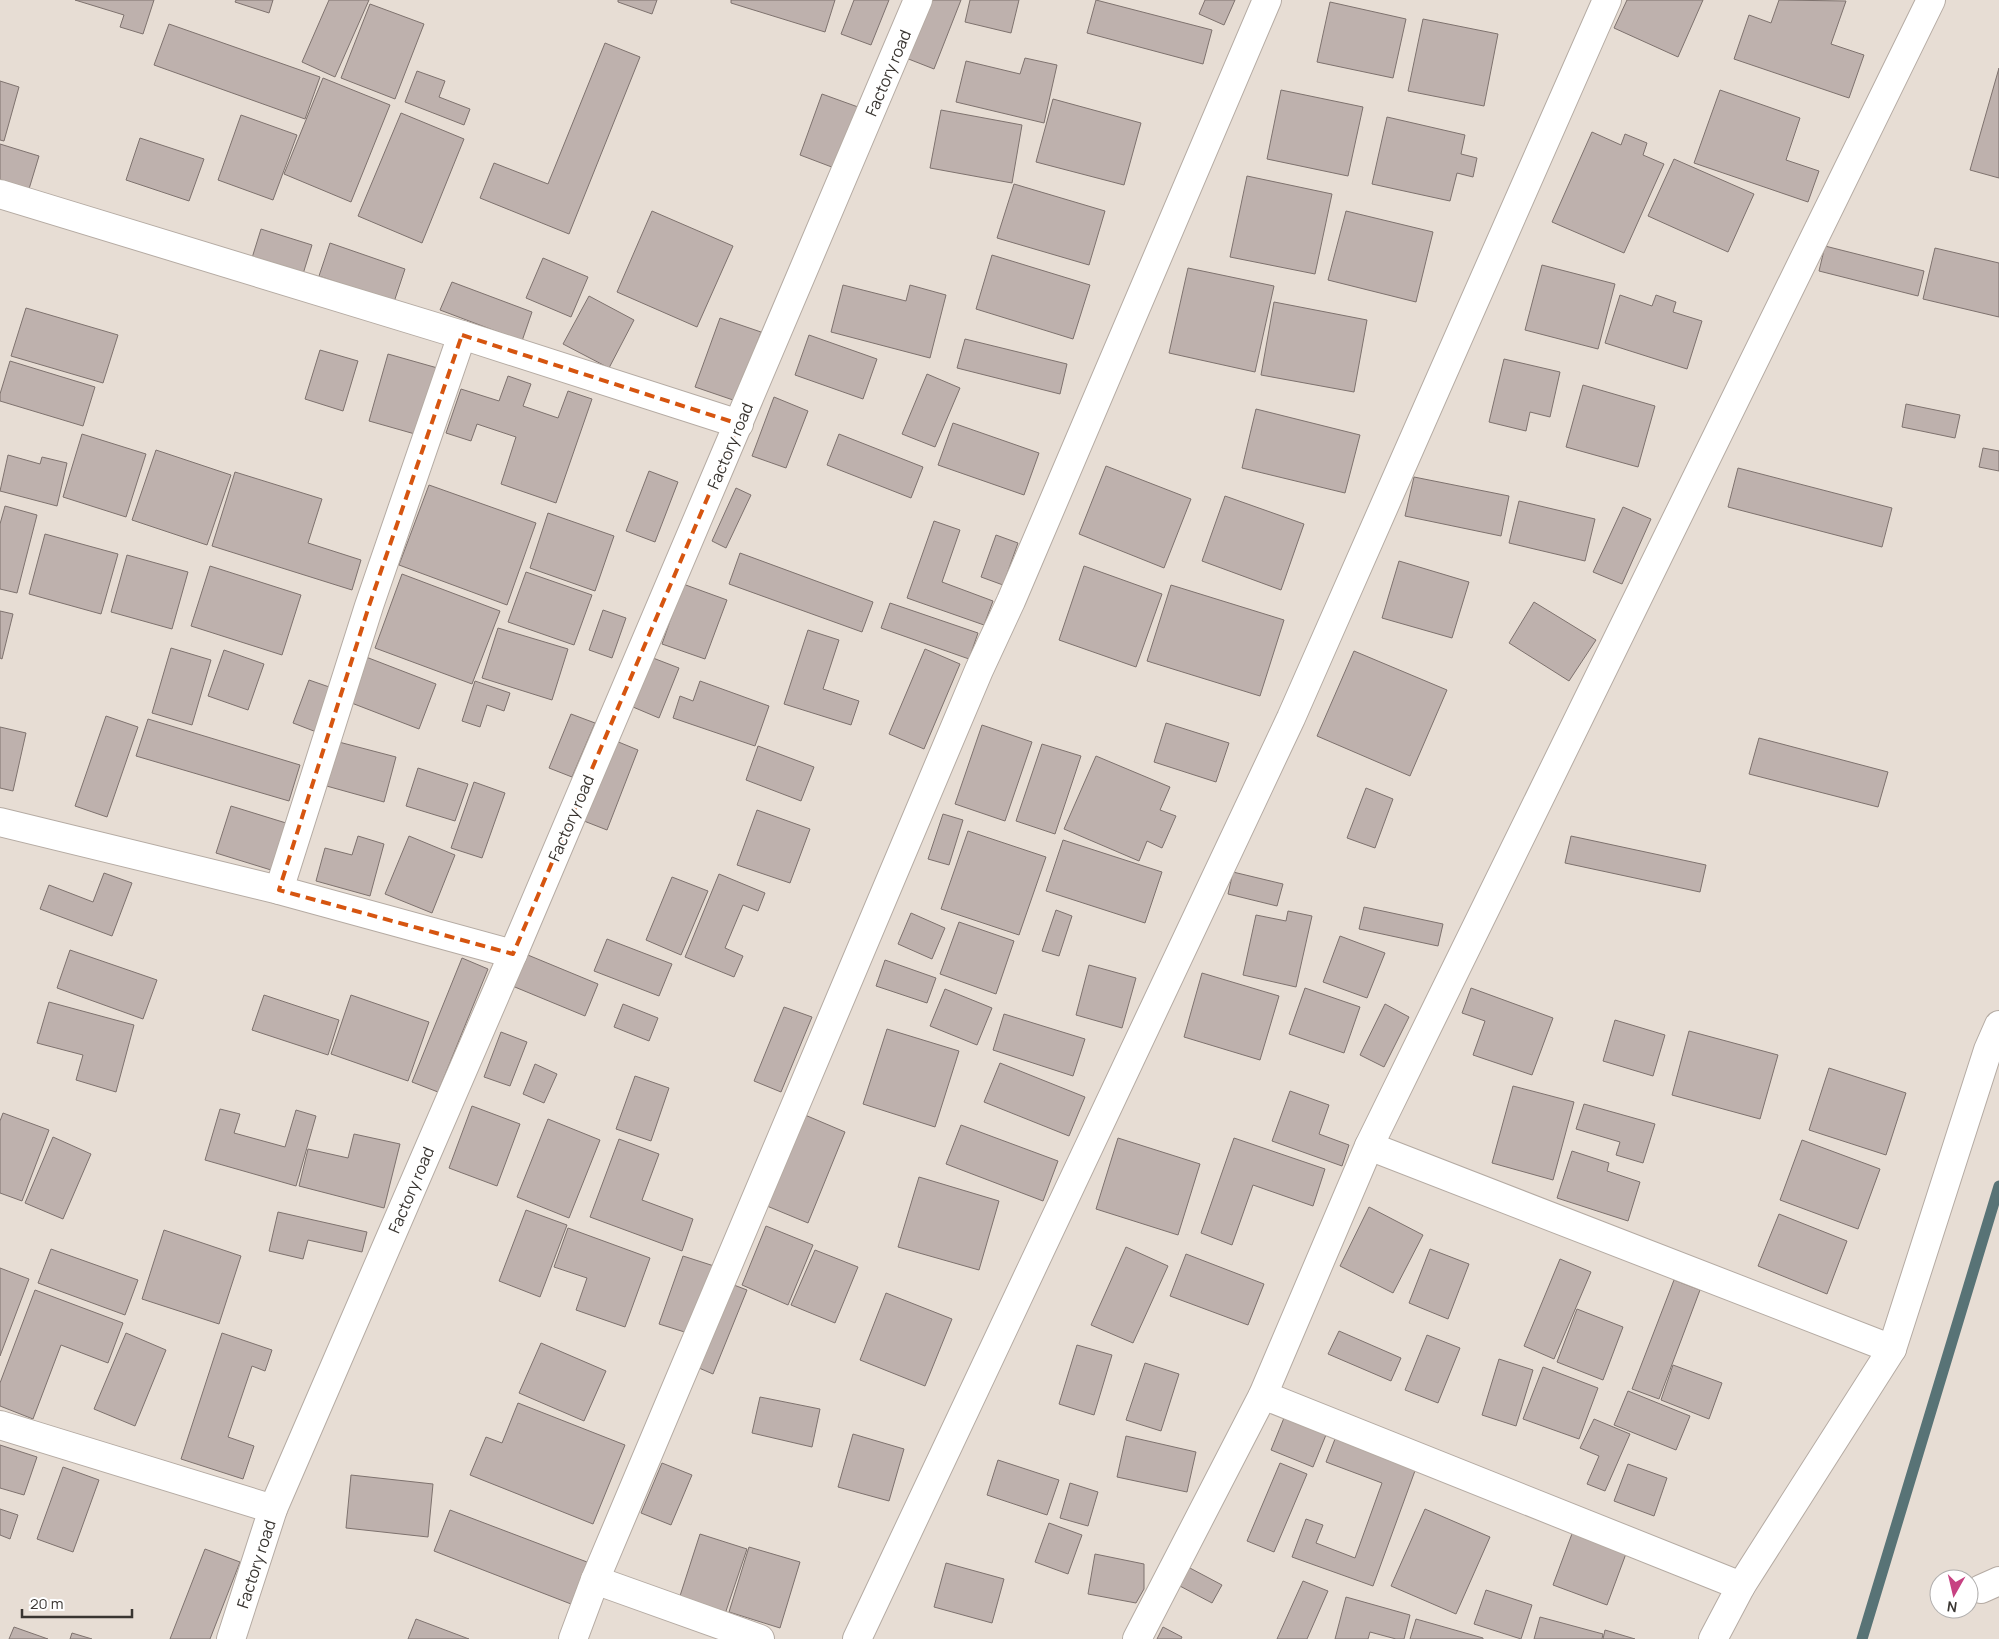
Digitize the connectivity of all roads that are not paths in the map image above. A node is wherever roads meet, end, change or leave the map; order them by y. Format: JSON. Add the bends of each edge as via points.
{"nodes":[{"id":1,"x":918,"y":0,"type":"edge"},
{"id":2,"x":1266,"y":0,"type":"edge"},
{"id":3,"x":1607,"y":0,"type":"edge"},
{"id":4,"x":1931,"y":0,"type":"edge"},
{"id":5,"x":0,"y":194,"type":"edge"},
{"id":6,"x":462,"y":336,"type":"junction"},
{"id":7,"x":739,"y":424,"type":"junction"},
{"id":8,"x":0,"y":822,"type":"edge"},
{"id":9,"x":278,"y":890,"type":"junction"},
{"id":10,"x":513,"y":954,"type":"junction"},
{"id":11,"x":1999,"y":1025,"type":"edge"},
{"id":12,"x":1369,"y":1146,"type":"junction"},
{"id":13,"x":1892,"y":1348,"type":"junction"},
{"id":14,"x":1262,"y":1395,"type":"junction"},
{"id":15,"x":0,"y":1425,"type":"edge"},
{"id":16,"x":274,"y":1509,"type":"junction"},
{"id":17,"x":594,"y":1580,"type":"junction"},
{"id":18,"x":1741,"y":1586,"type":"junction"},
{"id":19,"x":232,"y":1639,"type":"edge"},
{"id":20,"x":573,"y":1639,"type":"edge"},
{"id":21,"x":760,"y":1639,"type":"edge"},
{"id":22,"x":857,"y":1639,"type":"edge"},
{"id":23,"x":1137,"y":1639,"type":"edge"},
{"id":24,"x":1713,"y":1639,"type":"edge"}],
"edges":[{"from":1,"to":7,"type":"street","name":"Factory road"},
{"from":2,"to":17,"type":"street"},
{"from":3,"to":22,"type":"street","via":[[1290,718]]},
{"from":4,"to":12,"type":"street"},
{"from":5,"to":6,"type":"street"},
{"from":6,"to":7,"type":"street"},
{"from":6,"to":9,"type":"street","via":[[369,606]]},
{"from":7,"to":10,"type":"street","name":"Factory road"},
{"from":8,"to":9,"type":"street"},
{"from":9,"to":10,"type":"street"},
{"from":10,"to":16,"type":"street","name":"Factory road"},
{"from":11,"to":13,"type":"street","via":[[1988,1050]]},
{"from":12,"to":13,"type":"street"},
{"from":12,"to":14,"type":"street"},
{"from":13,"to":18,"type":"street"},
{"from":14,"to":18,"type":"street"},
{"from":14,"to":23,"type":"street"},
{"from":15,"to":16,"type":"street"},
{"from":16,"to":19,"type":"street","name":"Factory road"},
{"from":17,"to":20,"type":"street"},
{"from":17,"to":21,"type":"street"},
{"from":18,"to":24,"type":"street"}]}
